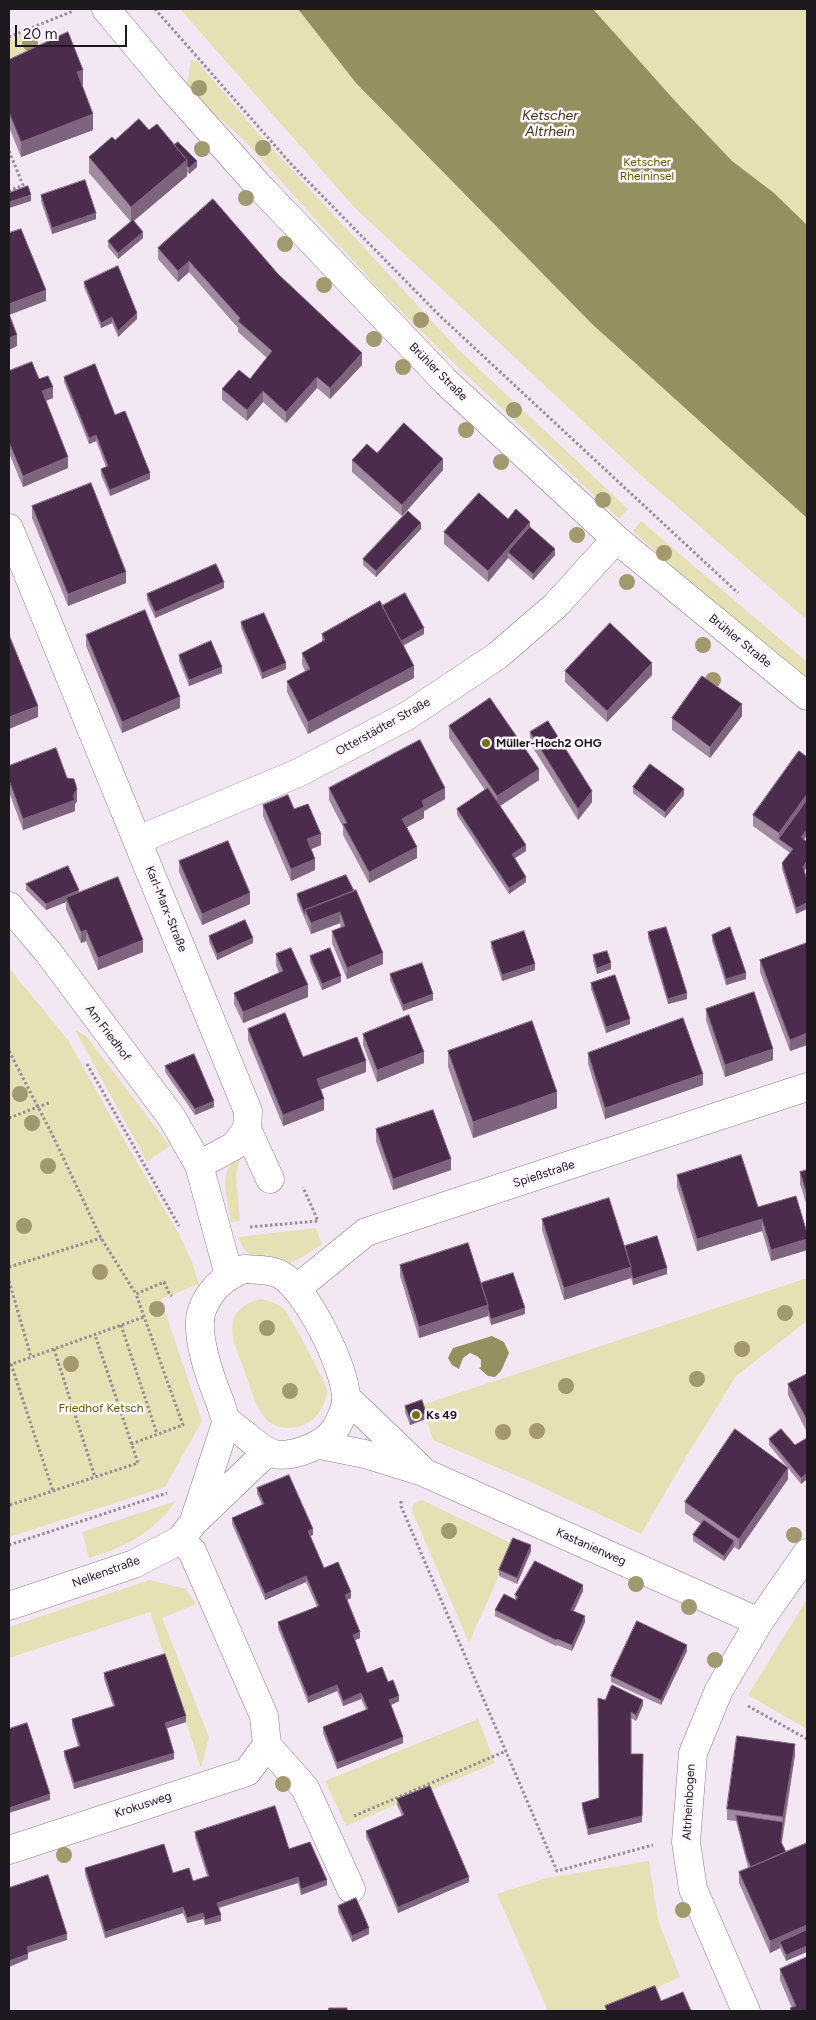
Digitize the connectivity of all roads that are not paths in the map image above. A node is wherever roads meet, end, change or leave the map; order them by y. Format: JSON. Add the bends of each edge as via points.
{"nodes":[{"id":1,"x":106,"y":9,"type":"edge"},
{"id":2,"x":9,"y":528,"type":"edge"},
{"id":3,"x":616,"y":539,"type":"junction"},
{"id":4,"x":807,"y":696,"type":"edge"},
{"id":5,"x":138,"y":840,"type":"junction"},
{"id":6,"x":9,"y":906,"type":"edge"},
{"id":7,"x":807,"y":1087,"type":"edge"},
{"id":8,"x":247,"y":1129,"type":"junction"},
{"id":9,"x":199,"y":1165,"type":"junction"},
{"id":10,"x":270,"y":1179,"type":"dead end"},
{"id":11,"x":229,"y":1275,"type":"junction"},
{"id":12,"x":296,"y":1289,"type":"junction"},
{"id":13,"x":347,"y":1398,"type":"junction"},
{"id":14,"x":227,"y":1420,"type":"junction"},
{"id":15,"x":320,"y":1445,"type":"junction"},
{"id":16,"x":266,"y":1453,"type":"junction"},
{"id":17,"x":423,"y":1472,"type":"junction"},
{"id":18,"x":187,"y":1531,"type":"junction"},
{"id":19,"x":807,"y":1553,"type":"edge"},
{"id":20,"x":9,"y":1606,"type":"edge"},
{"id":21,"x":759,"y":1622,"type":"junction"},
{"id":22,"x":267,"y":1745,"type":"junction"},
{"id":23,"x":9,"y":1850,"type":"edge"},
{"id":24,"x":351,"y":1889,"type":"dead end"},
{"id":25,"x":746,"y":2011,"type":"edge"}],
"edges":[{"from":1,"to":3,"type":"street","name":"Brühler Straße","via":[[258,184],[446,382]]},
{"from":2,"to":5,"type":"street","name":"Karl-Marx-Straße"},
{"from":3,"to":4,"type":"street","name":"Brühler Straße"},
{"from":3,"to":5,"type":"street","name":"Otterstädter Straße","via":[[554,606],[497,656],[407,716],[298,773]]},
{"from":5,"to":8,"type":"street","name":"Karl-Marx-Straße","via":[[248,1111]]},
{"from":6,"to":9,"type":"street","name":"Am Friedhof","via":[[48,952],[172,1118]]},
{"from":7,"to":12,"type":"street","name":"Spießstraße","via":[[366,1232]]},
{"from":8,"to":9,"type":"street","via":[[234,1146]]},
{"from":8,"to":10,"type":"street"},
{"from":9,"to":11,"type":"street"},
{"from":11,"to":12,"type":"street","via":[[244,1270],[264,1270],[281,1274]]},
{"from":11,"to":14,"type":"street","via":[[211,1291],[201,1312],[200,1337]]},
{"from":12,"to":13,"type":"street","via":[[334,1354]]},
{"from":13,"to":15,"type":"street","via":[[338,1424]]},
{"from":13,"to":17,"type":"street","name":"Kastanienweg"},
{"from":14,"to":16,"type":"street"},
{"from":14,"to":18,"type":"street"},
{"from":15,"to":16,"type":"street","via":[[289,1456]]},
{"from":15,"to":17,"type":"street","name":"Kastanienweg","via":[[365,1454]]},
{"from":16,"to":18,"type":"street","name":"Nelkenstraße"},
{"from":17,"to":21,"type":"street","name":"Kastanienweg"},
{"from":18,"to":20,"type":"street","name":"Nelkenstraße","via":[[134,1564]]},
{"from":18,"to":22,"type":"street","via":[[192,1551],[264,1716]]},
{"from":19,"to":21,"type":"street","name":"Altrheinbogen"},
{"from":21,"to":25,"type":"street","name":"Altrheinbogen","via":[[719,1690],[692,1753],[686,1842],[693,1889]]},
{"from":22,"to":23,"type":"street","name":"Krokusweg","via":[[247,1772]]},
{"from":22,"to":24,"type":"street","via":[[305,1788]]}]}
